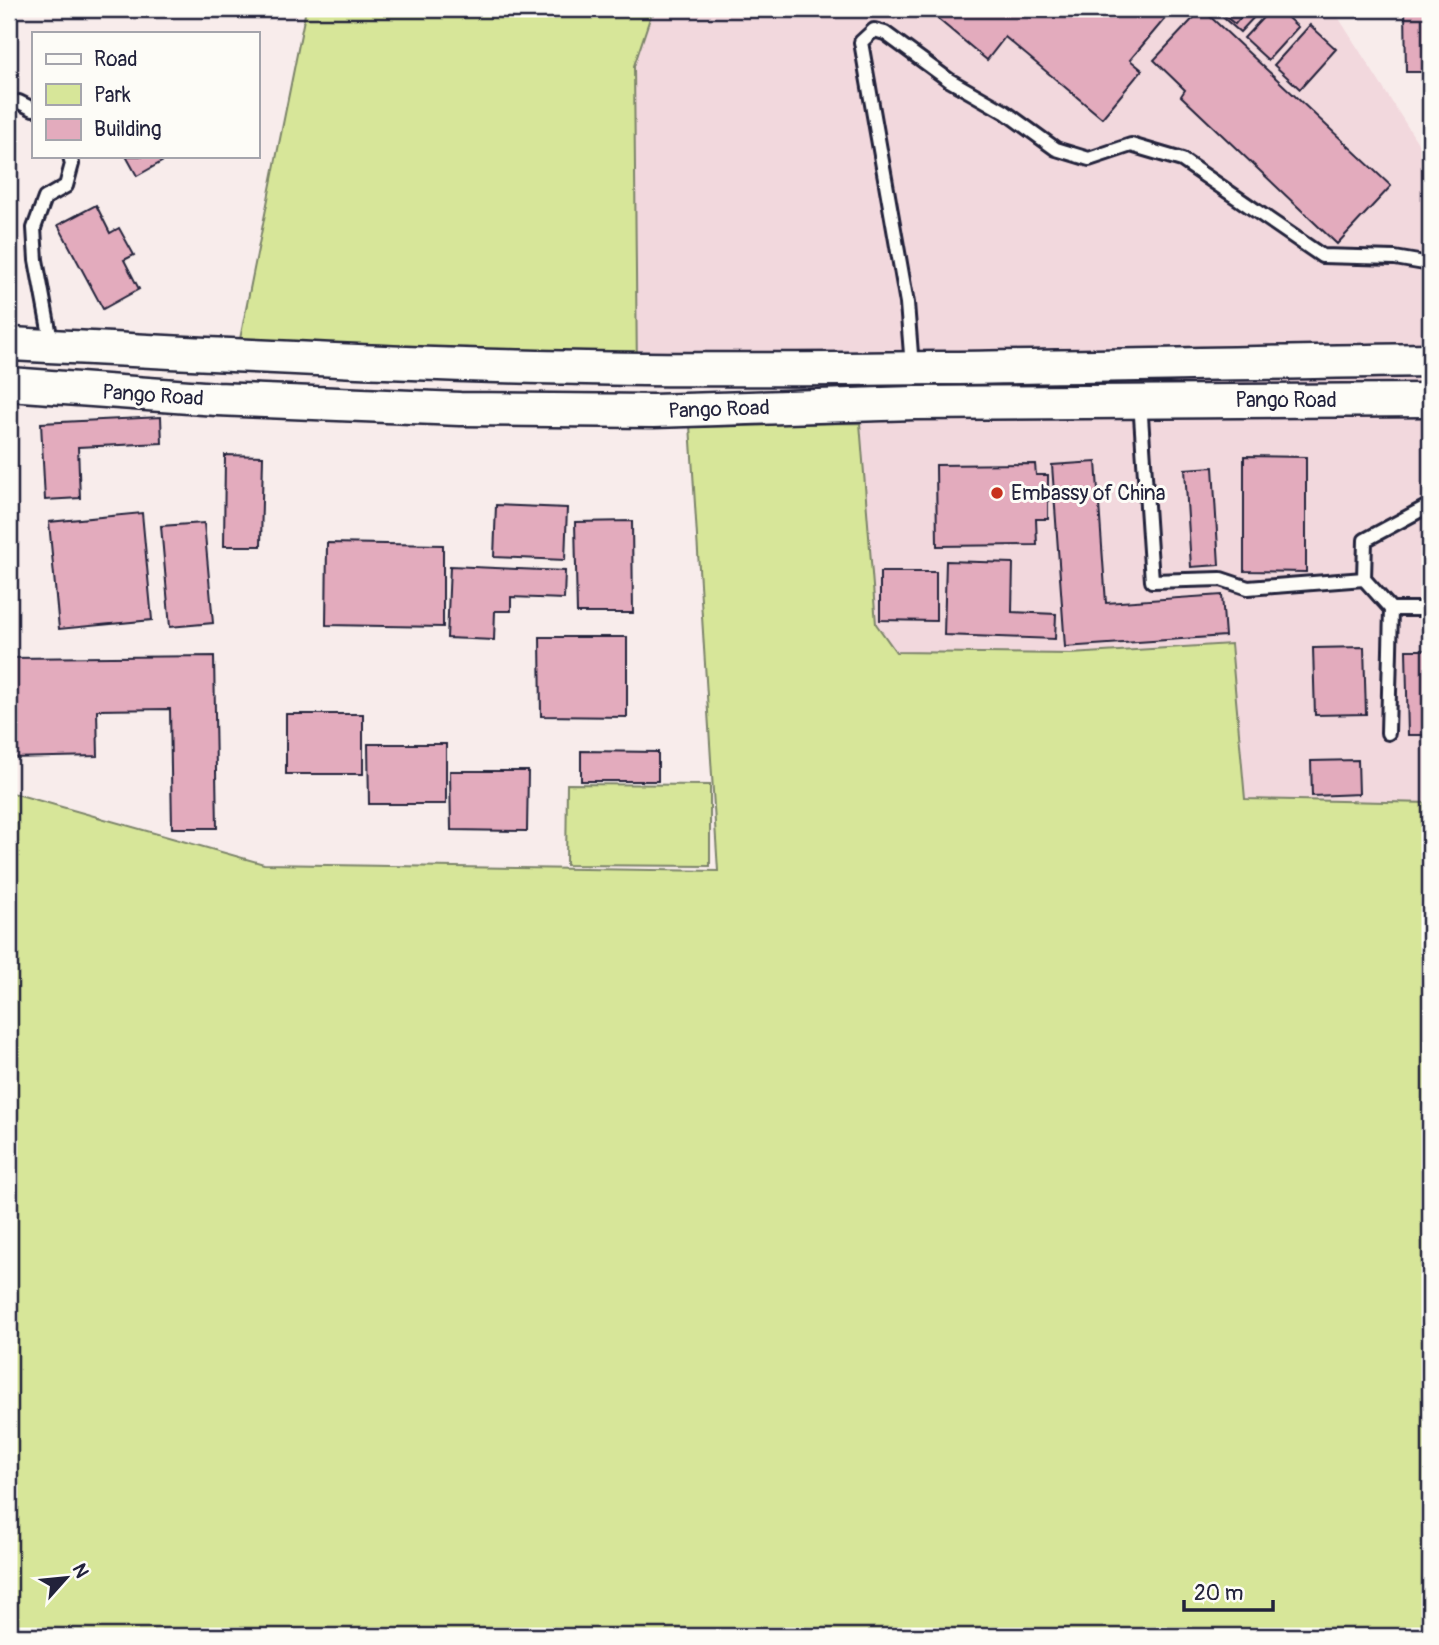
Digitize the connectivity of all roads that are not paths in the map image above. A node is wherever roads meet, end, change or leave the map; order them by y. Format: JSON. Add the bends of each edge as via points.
{"nodes":[{"id":1,"x":19,"y":102,"type":"dead end"},
{"id":2,"x":32,"y":108,"type":"edge"},
{"id":3,"x":70,"y":158,"type":"edge"},
{"id":4,"x":1430,"y":264,"type":"edge"},
{"id":5,"x":9,"y":344,"type":"edge"},
{"id":6,"x":52,"y":346,"type":"junction"},
{"id":7,"x":1430,"y":360,"type":"edge"},
{"id":8,"x":912,"y":369,"type":"junction"},
{"id":9,"x":9,"y":384,"type":"edge"},
{"id":10,"x":1430,"y":400,"type":"edge"},
{"id":11,"x":1140,"y":401,"type":"junction"},
{"id":12,"x":1430,"y":505,"type":"edge"},
{"id":13,"x":1364,"y":579,"type":"junction"},
{"id":14,"x":1391,"y":609,"type":"junction"},
{"id":15,"x":1430,"y":609,"type":"edge"},
{"id":16,"x":1388,"y":733,"type":"dead end"}],
"edges":[{"from":1,"to":2,"type":"lane"},
{"from":3,"to":6,"type":"lane","via":[[66,186],[45,198],[34,228]]},
{"from":4,"to":8,"type":"lane","via":[[1322,256],[1182,160],[1131,145],[1089,159],[1056,149],[885,33],[874,30],[861,42],[907,303]]},
{"from":5,"to":6,"type":"street","name":"Pango Road"},
{"from":6,"to":8,"type":"street","name":"Pango Road","via":[[450,366]]},
{"from":7,"to":8,"type":"street","name":"Pango Road"},
{"from":9,"to":11,"type":"street","name":"Pango Road","via":[[217,400],[460,409],[653,411]]},
{"from":10,"to":11,"type":"street","name":"Pango Road"},
{"from":11,"to":13,"type":"lane","via":[[1152,581],[1221,579],[1248,588]]},
{"from":12,"to":13,"type":"lane","via":[[1365,540]]},
{"from":13,"to":14,"type":"lane"},
{"from":14,"to":15,"type":"lane"},
{"from":14,"to":16,"type":"lane"}]}
